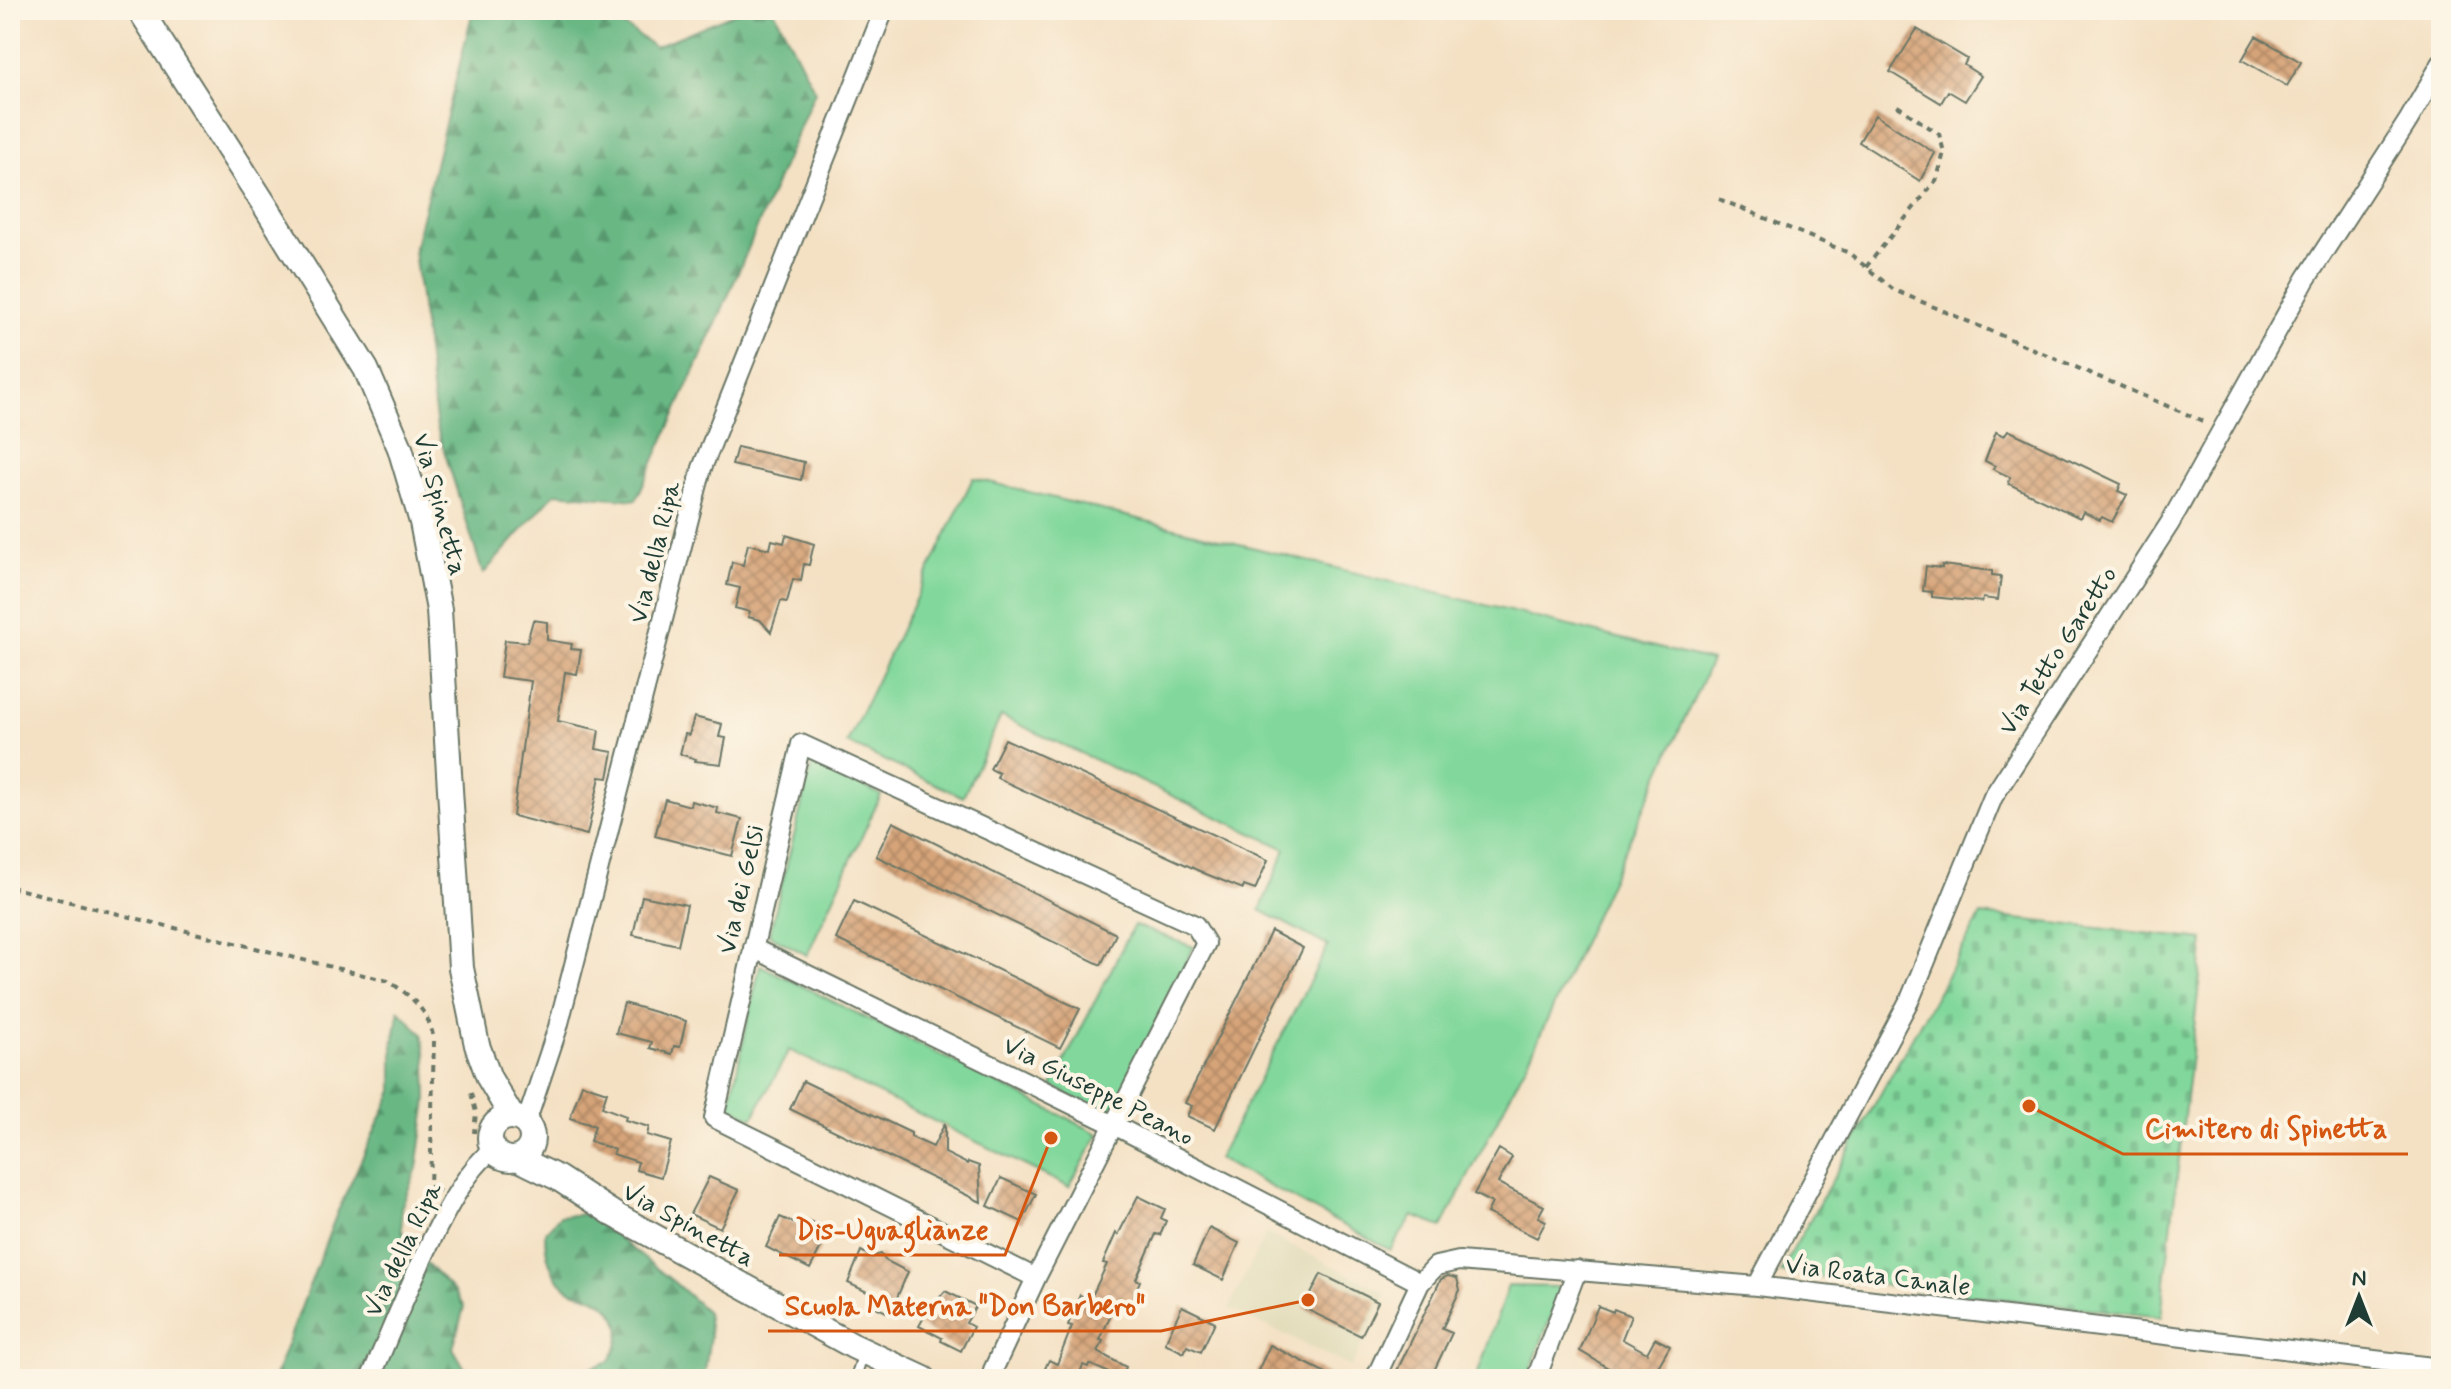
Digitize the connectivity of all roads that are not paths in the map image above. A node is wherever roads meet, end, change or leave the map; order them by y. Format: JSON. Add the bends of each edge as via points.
{"nodes":[{"id":1,"x":140,"y":10,"type":"edge"},
{"id":2,"x":884,"y":10,"type":"edge"},
{"id":3,"x":2441,"y":64,"type":"edge"},
{"id":4,"x":753,"y":948,"type":"junction"},
{"id":5,"x":1114,"y":1125,"type":"junction"},
{"id":6,"x":516,"y":1133,"type":"junction"},
{"id":7,"x":494,"y":1150,"type":"joint"},
{"id":8,"x":1577,"y":1270,"type":"junction"},
{"id":9,"x":1036,"y":1278,"type":"junction"},
{"id":10,"x":1420,"y":1283,"type":"junction"},
{"id":11,"x":1757,"y":1286,"type":"junction"},
{"id":12,"x":864,"y":1351,"type":"junction"},
{"id":13,"x":2441,"y":1368,"type":"edge"},
{"id":14,"x":993,"y":1370,"type":"dead end"},
{"id":15,"x":370,"y":1379,"type":"edge"},
{"id":16,"x":855,"y":1379,"type":"edge"},
{"id":17,"x":924,"y":1379,"type":"edge"},
{"id":18,"x":1375,"y":1379,"type":"edge"},
{"id":19,"x":1536,"y":1379,"type":"edge"}],
"edges":[{"from":1,"to":6,"type":"main road","name":"Via Spinetta","via":[[366,369],[400,448],[422,522],[439,610],[461,968],[479,1082]]},
{"from":2,"to":6,"type":"street","name":"Via della Ripa","via":[[702,468],[558,1027]]},
{"from":3,"to":11,"type":"street","name":"Via Tetto Garetto","via":[[2306,279],[2170,523],[1993,797],[1911,997]]},
{"from":4,"to":5,"type":"street","name":"Via Giuseppe Peano"},
{"from":4,"to":5,"type":"street","name":"Via dei Gelsi","via":[[801,744],[1195,925],[1206,943]]},
{"from":4,"to":9,"type":"street","name":"Via dei Gelsi","via":[[714,1118]]},
{"from":5,"to":9,"type":"street"},
{"from":5,"to":10,"type":"street","name":"Via Giuseppe Peano"},
{"from":6,"to":7,"type":"main road","via":[[509,1159]]},
{"from":6,"to":12,"type":"main road","name":"Via Spinetta","via":[[558,1178],[615,1215]]},
{"from":7,"to":15,"type":"street","name":"Via della Ripa","via":[[480,1159],[453,1196]]},
{"from":8,"to":10,"type":"street","name":"Via Roata Canale","via":[[1459,1261],[1436,1266]]},
{"from":8,"to":11,"type":"street","name":"Via Roata Canale"},
{"from":8,"to":19,"type":"street"},
{"from":9,"to":14,"type":"street"},
{"from":10,"to":18,"type":"street"},
{"from":11,"to":13,"type":"street","name":"Via Roata Canale"},
{"from":12,"to":16,"type":"lane"},
{"from":12,"to":17,"type":"main road","name":"Via Spinetta"}]}
